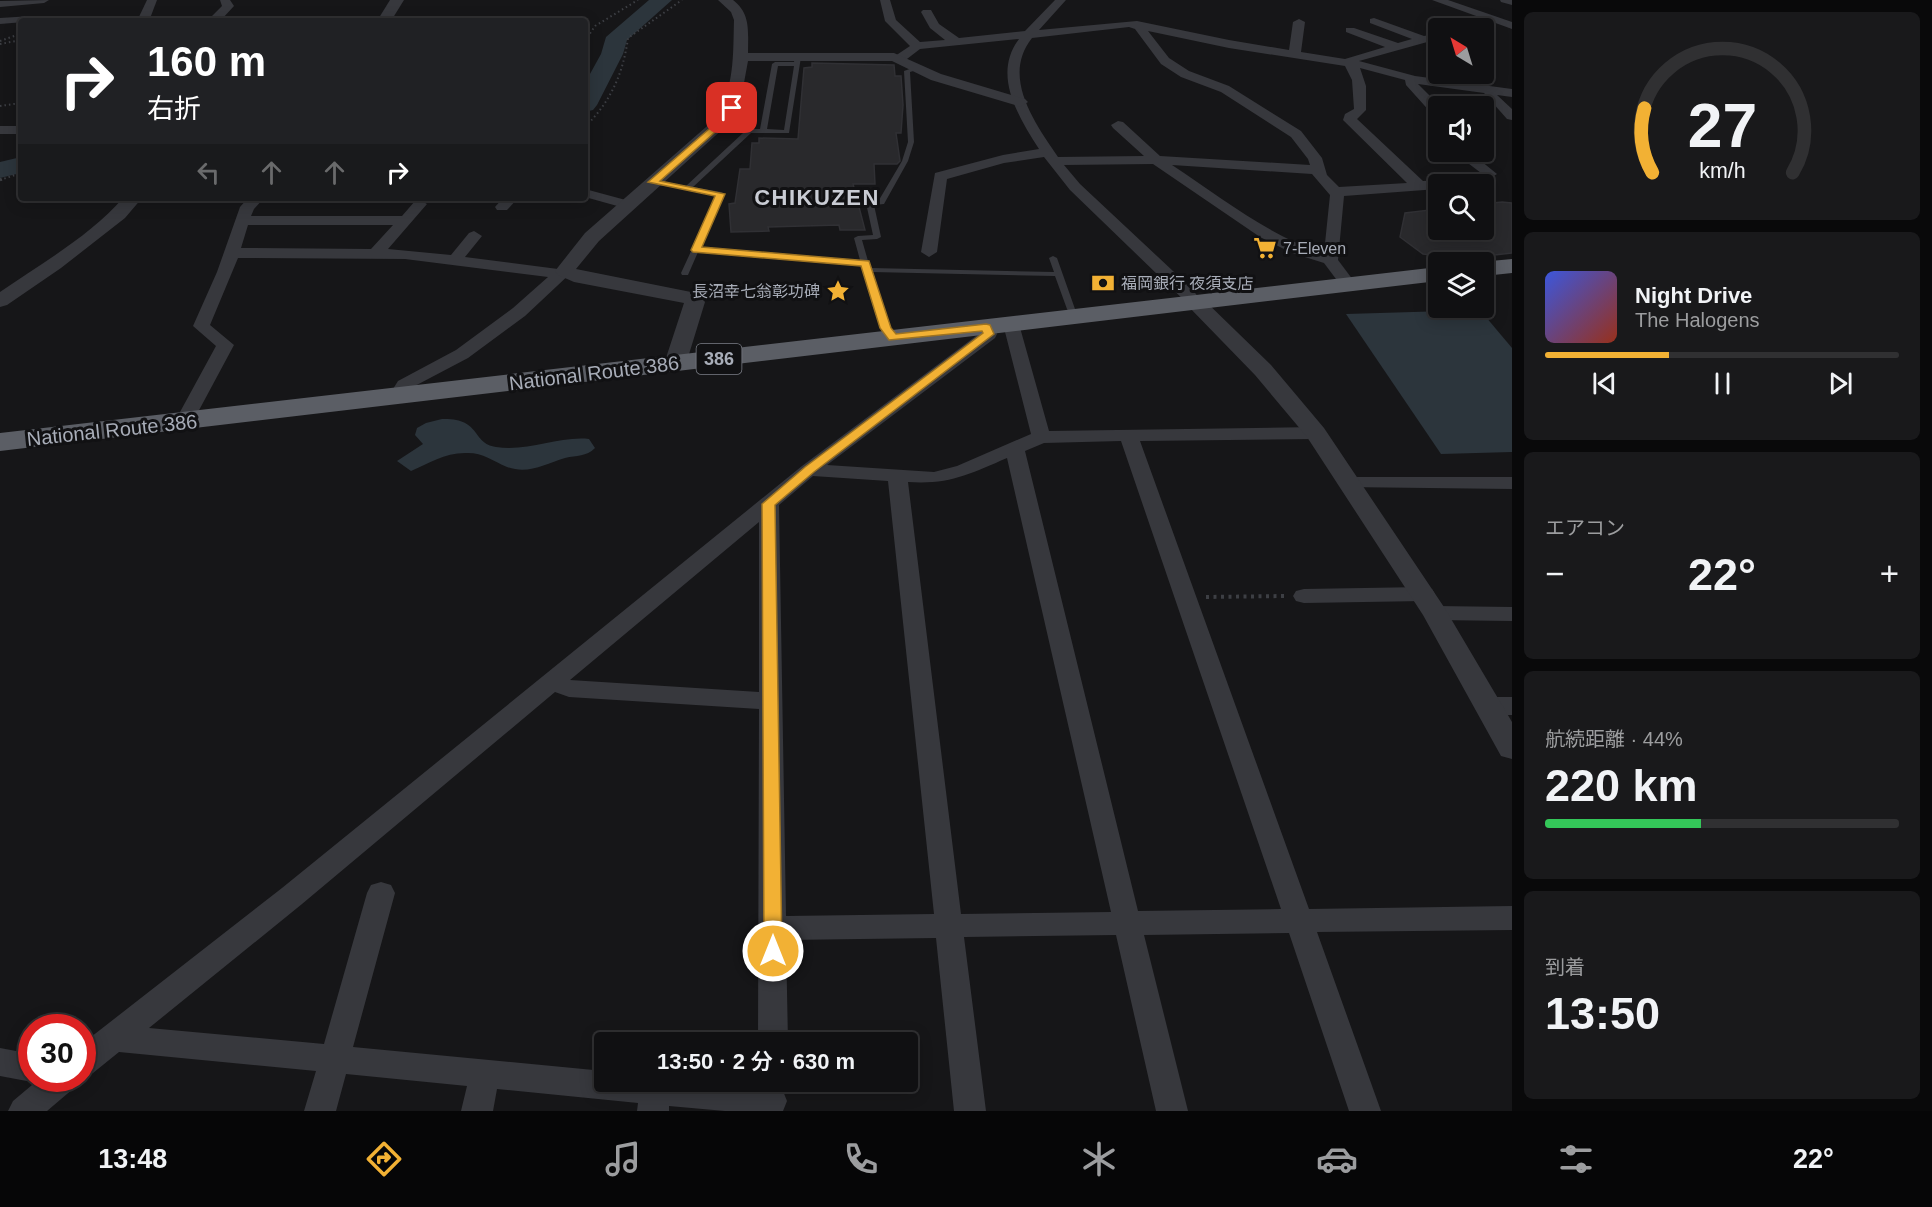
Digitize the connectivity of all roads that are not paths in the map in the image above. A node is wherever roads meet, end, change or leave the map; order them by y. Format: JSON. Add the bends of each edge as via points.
{"nodes":[{"id":1,"x":43,"y":0,"type":"edge"},
{"id":2,"x":152,"y":0,"type":"edge"},
{"id":3,"x":225,"y":0,"type":"edge"},
{"id":4,"x":397,"y":0,"type":"edge"},
{"id":5,"x":725,"y":0,"type":"edge"},
{"id":6,"x":885,"y":0,"type":"edge"},
{"id":7,"x":1061,"y":0,"type":"edge"},
{"id":8,"x":1437,"y":0,"type":"edge"},
{"id":9,"x":1505,"y":0,"type":"edge"},
{"id":10,"x":1512,"y":2,"type":"edge"},
{"id":11,"x":0,"y":4,"type":"edge"},
{"id":12,"x":927,"y":12,"type":"dead end"},
{"id":13,"x":34,"y":18,"type":"edge"},
{"id":14,"x":143,"y":18,"type":"edge"},
{"id":15,"x":216,"y":18,"type":"edge"},
{"id":16,"x":386,"y":18,"type":"edge"},
{"id":17,"x":1512,"y":18,"type":"edge"},
{"id":18,"x":18,"y":20,"type":"edge"},
{"id":19,"x":0,"y":21,"type":"edge"},
{"id":20,"x":1374,"y":21,"type":"dead end"},
{"id":21,"x":1499,"y":21,"type":"junction"},
{"id":22,"x":1299,"y":22,"type":"dead end"},
{"id":23,"x":1494,"y":22,"type":"edge"},
{"id":24,"x":1137,"y":24,"type":"junction"},
{"id":25,"x":1512,"y":26,"type":"edge"},
{"id":26,"x":1350,"y":30,"type":"dead end"},
{"id":27,"x":1030,"y":34,"type":"junction"},
{"id":28,"x":1428,"y":38,"type":"edge"},
{"id":29,"x":1422,"y":40,"type":"junction"},
{"id":30,"x":955,"y":41,"type":"junction"},
{"id":31,"x":1428,"y":43,"type":"edge"},
{"id":32,"x":917,"y":46,"type":"junction"},
{"id":33,"x":1397,"y":47,"type":"junction"},
{"id":34,"x":1292,"y":55,"type":"junction"},
{"id":35,"x":740,"y":57,"type":"junction"},
{"id":36,"x":899,"y":58,"type":"junction"},
{"id":37,"x":797,"y":61,"type":"junction"},
{"id":38,"x":1346,"y":63,"type":"junction"},
{"id":39,"x":918,"y":68,"type":"junction"},
{"id":40,"x":1413,"y":79,"type":"junction"},
{"id":41,"x":1490,"y":91,"type":"junction"},
{"id":42,"x":1512,"y":93,"type":"edge"},
{"id":43,"x":1428,"y":101,"type":"edge"},
{"id":44,"x":1020,"y":102,"type":"junction"},
{"id":45,"x":1512,"y":116,"type":"edge"},
{"id":46,"x":1118,"y":125,"type":"dead end"},
{"id":47,"x":0,"y":130,"type":"edge"},
{"id":48,"x":18,"y":130,"type":"edge"},
{"id":49,"x":712,"y":130,"type":"junction"},
{"id":50,"x":749,"y":131,"type":"junction"},
{"id":51,"x":763,"y":131,"type":"junction"},
{"id":52,"x":1053,"y":157,"type":"junction"},
{"id":53,"x":1157,"y":160,"type":"junction"},
{"id":54,"x":1475,"y":162,"type":"edge"},
{"id":55,"x":1319,"y":170,"type":"junction"},
{"id":56,"x":653,"y":182,"type":"junction"},
{"id":57,"x":1420,"y":186,"type":"junction"},
{"id":58,"x":688,"y":188,"type":"junction"},
{"id":59,"x":1336,"y":192,"type":"junction"},
{"id":60,"x":588,"y":194,"type":"edge"},
{"id":61,"x":130,"y":201,"type":"edge"},
{"id":62,"x":254,"y":201,"type":"edge"},
{"id":63,"x":420,"y":204,"type":"dead end"},
{"id":64,"x":627,"y":205,"type":"junction"},
{"id":65,"x":404,"y":220,"type":"junction"},
{"id":66,"x":242,"y":221,"type":"junction"},
{"id":67,"x":474,"y":236,"type":"dead end"},
{"id":68,"x":696,"y":250,"type":"junction"},
{"id":69,"x":929,"y":252,"type":"dead end"},
{"id":70,"x":232,"y":253,"type":"junction"},
{"id":71,"x":376,"y":253,"type":"junction"},
{"id":72,"x":1053,"y":258,"type":"dead end"},
{"id":73,"x":455,"y":260,"type":"junction"},
{"id":74,"x":1330,"y":260,"type":"junction"},
{"id":75,"x":866,"y":266,"type":"junction"},
{"id":76,"x":1512,"y":266,"type":"edge"},
{"id":77,"x":1494,"y":268,"type":"edge"},
{"id":78,"x":562,"y":273,"type":"junction"},
{"id":79,"x":685,"y":273,"type":"dead end"},
{"id":80,"x":1057,"y":274,"type":"junction"},
{"id":81,"x":1428,"y":275,"type":"edge"},
{"id":82,"x":1348,"y":284,"type":"junction"},
{"id":83,"x":0,"y":301,"type":"edge"},
{"id":84,"x":1194,"y":301,"type":"junction"},
{"id":85,"x":1076,"y":316,"type":"junction"},
{"id":86,"x":998,"y":326,"type":"junction"},
{"id":87,"x":893,"y":338,"type":"junction"},
{"id":88,"x":675,"y":364,"type":"junction"},
{"id":89,"x":397,"y":397,"type":"junction"},
{"id":90,"x":183,"y":423,"type":"junction"},
{"id":91,"x":1316,"y":433,"type":"junction"},
{"id":92,"x":1041,"y":437,"type":"junction"},
{"id":93,"x":1128,"y":437,"type":"junction"},
{"id":94,"x":0,"y":442,"type":"edge"},
{"id":95,"x":1014,"y":447,"type":"junction"},
{"id":96,"x":809,"y":470,"type":"junction"},
{"id":97,"x":897,"y":476,"type":"junction"},
{"id":98,"x":1351,"y":483,"type":"junction"},
{"id":99,"x":1512,"y":483,"type":"edge"},
{"id":100,"x":769,"y":504,"type":"junction"},
{"id":101,"x":1304,"y":596,"type":"road end"},
{"id":102,"x":1430,"y":604,"type":"junction"},
{"id":103,"x":1512,"y":614,"type":"edge"},
{"id":104,"x":552,"y":682,"type":"junction"},
{"id":105,"x":771,"y":701,"type":"junction"},
{"id":106,"x":1500,"y":706,"type":"edge"},
{"id":107,"x":1512,"y":748,"type":"edge"},
{"id":108,"x":381,"y":893,"type":"dead end"},
{"id":109,"x":1512,"y":918,"type":"edge"},
{"id":110,"x":1299,"y":922,"type":"junction"},
{"id":111,"x":1129,"y":924,"type":"junction"},
{"id":112,"x":947,"y":926,"type":"junction"},
{"id":113,"x":773,"y":928,"type":"junction"},
{"id":114,"x":773,"y":1032,"type":"edge"},
{"id":115,"x":116,"y":1038,"type":"junction"},
{"id":116,"x":96,"y":1053,"type":"edge"},
{"id":117,"x":334,"y":1059,"type":"junction"},
{"id":118,"x":0,"y":1062,"type":"edge"},
{"id":119,"x":18,"y":1065,"type":"edge"},
{"id":120,"x":484,"y":1073,"type":"junction"},
{"id":121,"x":46,"y":1092,"type":"edge"},
{"id":122,"x":772,"y":1098,"type":"edge"},
{"id":123,"x":654,"y":1100,"type":"edge"},
{"id":124,"x":24,"y":1111,"type":"edge"},
{"id":125,"x":320,"y":1111,"type":"edge"},
{"id":126,"x":477,"y":1111,"type":"edge"},
{"id":127,"x":970,"y":1111,"type":"edge"},
{"id":128,"x":1172,"y":1111,"type":"edge"},
{"id":129,"x":1365,"y":1111,"type":"edge"}],
"edges":[{"from":1,"to":11,"type":"street"},
{"from":1,"to":13,"type":"street","via":[[41,14]]},
{"from":2,"to":14,"type":"street"},
{"from":3,"to":15,"type":"street","via":[[228,6]]},
{"from":4,"to":16,"type":"street"},
{"from":5,"to":35,"type":"street","via":[[737,10],[741,20]]},
{"from":6,"to":32,"type":"street","via":[[884,11],[892,25]]},
{"from":7,"to":27,"type":"street"},
{"from":8,"to":21,"type":"street"},
{"from":9,"to":10,"type":"street"},
{"from":12,"to":30,"type":"street","via":[[934,26]]},
{"from":17,"to":21,"type":"street"},
{"from":18,"to":19,"type":"street"},
{"from":20,"to":29,"type":"street"},
{"from":21,"to":23,"type":"street"},
{"from":21,"to":25,"type":"street"},
{"from":22,"to":34,"type":"street"},
{"from":24,"to":27,"type":"street"},
{"from":24,"to":34,"type":"street"},
{"from":24,"to":55,"type":"street","via":[[1165,61],[1185,74],[1225,89],[1296,134],[1315,158]]},
{"from":26,"to":33,"type":"street"},
{"from":27,"to":30,"type":"street"},
{"from":27,"to":44,"type":"street","via":[[1013,62]]},
{"from":28,"to":29,"type":"street"},
{"from":29,"to":31,"type":"street"},
{"from":29,"to":33,"type":"street"},
{"from":30,"to":32,"type":"street"},
{"from":32,"to":36,"type":"street"},
{"from":33,"to":38,"type":"street"},
{"from":34,"to":38,"type":"street"},
{"from":35,"to":37,"type":"street"},
{"from":35,"to":49,"type":"street","via":[[738,90],[732,108]]},
{"from":36,"to":37,"type":"street"},
{"from":36,"to":39,"type":"street"},
{"from":37,"to":51,"type":"lane","via":[[775,64]]},
{"from":37,"to":51,"type":"lane","via":[[787,132]]},
{"from":38,"to":40,"type":"street"},
{"from":38,"to":57,"type":"street","via":[[1355,68],[1362,92],[1360,110],[1350,120]]},
{"from":39,"to":44,"type":"street"},
{"from":39,"to":75,"type":"lane","via":[[907,71],[911,142],[905,160],[881,202],[870,202],[877,237],[858,238]]},
{"from":40,"to":41,"type":"street"},
{"from":40,"to":43,"type":"street","via":[[1410,82]]},
{"from":41,"to":42,"type":"street"},
{"from":41,"to":45,"type":"street"},
{"from":44,"to":52,"type":"street"},
{"from":46,"to":53,"type":"street"},
{"from":47,"to":48,"type":"street"},
{"from":49,"to":50,"type":"lane"},
{"from":49,"to":56,"type":"street"},
{"from":50,"to":51,"type":"lane"},
{"from":50,"to":58,"type":"lane"},
{"from":52,"to":53,"type":"street"},
{"from":52,"to":69,"type":"street","via":[[1003,159],[940,176]]},
{"from":52,"to":84,"type":"street","via":[[1071,183]]},
{"from":53,"to":55,"type":"street"},
{"from":53,"to":74,"type":"street","via":[[1265,234]]},
{"from":54,"to":57,"type":"street","via":[[1490,174],[1475,182]]},
{"from":55,"to":59,"type":"street"},
{"from":56,"to":58,"type":"lane"},
{"from":56,"to":64,"type":"street"},
{"from":57,"to":59,"type":"street"},
{"from":58,"to":68,"type":"lane","via":[[721,194]]},
{"from":59,"to":74,"type":"street"},
{"from":60,"to":64,"type":"street"},
{"from":61,"to":83,"type":"street","via":[[54,264]]},
{"from":62,"to":66,"type":"street"},
{"from":63,"to":65,"type":"street"},
{"from":64,"to":78,"type":"street","via":[[592,237]]},
{"from":65,"to":66,"type":"street"},
{"from":65,"to":71,"type":"street"},
{"from":66,"to":70,"type":"street"},
{"from":67,"to":73,"type":"street"},
{"from":68,"to":75,"type":"lane"},
{"from":68,"to":79,"type":"lane"},
{"from":70,"to":71,"type":"street"},
{"from":70,"to":90,"type":"street","via":[[201,326],[225,345]]},
{"from":71,"to":73,"type":"street"},
{"from":72,"to":80,"type":"lane"},
{"from":73,"to":78,"type":"street"},
{"from":74,"to":82,"type":"street"},
{"from":75,"to":80,"type":"lane"},
{"from":75,"to":87,"type":"lane","via":[[885,328]]},
{"from":76,"to":77,"type":"highway"},
{"from":78,"to":88,"type":"street","via":[[691,298],[695,302]]},
{"from":78,"to":89,"type":"street","via":[[519,312],[462,354],[404,385]]},
{"from":80,"to":85,"type":"lane"},
{"from":81,"to":82,"type":"highway","name":"National Route 386","number":"386"},
{"from":82,"to":84,"type":"highway","name":"National Route 386","number":"386"},
{"from":84,"to":85,"type":"highway","name":"National Route 386","number":"386"},
{"from":84,"to":91,"type":"street","via":[[1263,370]]},
{"from":85,"to":86,"type":"highway","name":"National Route 386","number":"386"},
{"from":86,"to":87,"type":"highway","name":"National Route 386","number":"386"},
{"from":86,"to":92,"type":"street"},
{"from":86,"to":96,"type":"street"},
{"from":87,"to":88,"type":"highway","name":"National Route 386","number":"386"},
{"from":88,"to":89,"type":"highway","name":"National Route 386","number":"386"},
{"from":89,"to":90,"type":"highway","name":"National Route 386","number":"386"},
{"from":90,"to":94,"type":"highway","name":"National Route 386","number":"386"},
{"from":91,"to":93,"type":"street"},
{"from":91,"to":98,"type":"street"},
{"from":92,"to":93,"type":"street"},
{"from":92,"to":95,"type":"street"},
{"from":93,"to":110,"type":"street"},
{"from":95,"to":97,"type":"street","via":[[964,470],[934,478]]},
{"from":95,"to":111,"type":"street"},
{"from":96,"to":97,"type":"street"},
{"from":96,"to":100,"type":"street"},
{"from":97,"to":112,"type":"street"},
{"from":98,"to":99,"type":"street"},
{"from":98,"to":102,"type":"street"},
{"from":100,"to":104,"type":"street"},
{"from":100,"to":105,"type":"street"},
{"from":101,"to":102,"type":"street"},
{"from":102,"to":103,"type":"street"},
{"from":102,"to":106,"type":"street"},
{"from":104,"to":105,"type":"street","via":[[568,689]]},
{"from":104,"to":115,"type":"street"},
{"from":105,"to":113,"type":"street"},
{"from":106,"to":107,"type":"street"},
{"from":108,"to":117,"type":"street"},
{"from":109,"to":110,"type":"street"},
{"from":110,"to":111,"type":"street"},
{"from":110,"to":129,"type":"street"},
{"from":111,"to":112,"type":"street"},
{"from":111,"to":128,"type":"street"},
{"from":112,"to":113,"type":"street"},
{"from":112,"to":127,"type":"street"},
{"from":113,"to":114,"type":"street"},
{"from":115,"to":116,"type":"street"},
{"from":115,"to":117,"type":"street"},
{"from":117,"to":120,"type":"street"},
{"from":117,"to":125,"type":"street"},
{"from":118,"to":119,"type":"street"},
{"from":120,"to":123,"type":"street"},
{"from":120,"to":126,"type":"street"},
{"from":121,"to":124,"type":"street"},
{"from":122,"to":123,"type":"street"}]}
